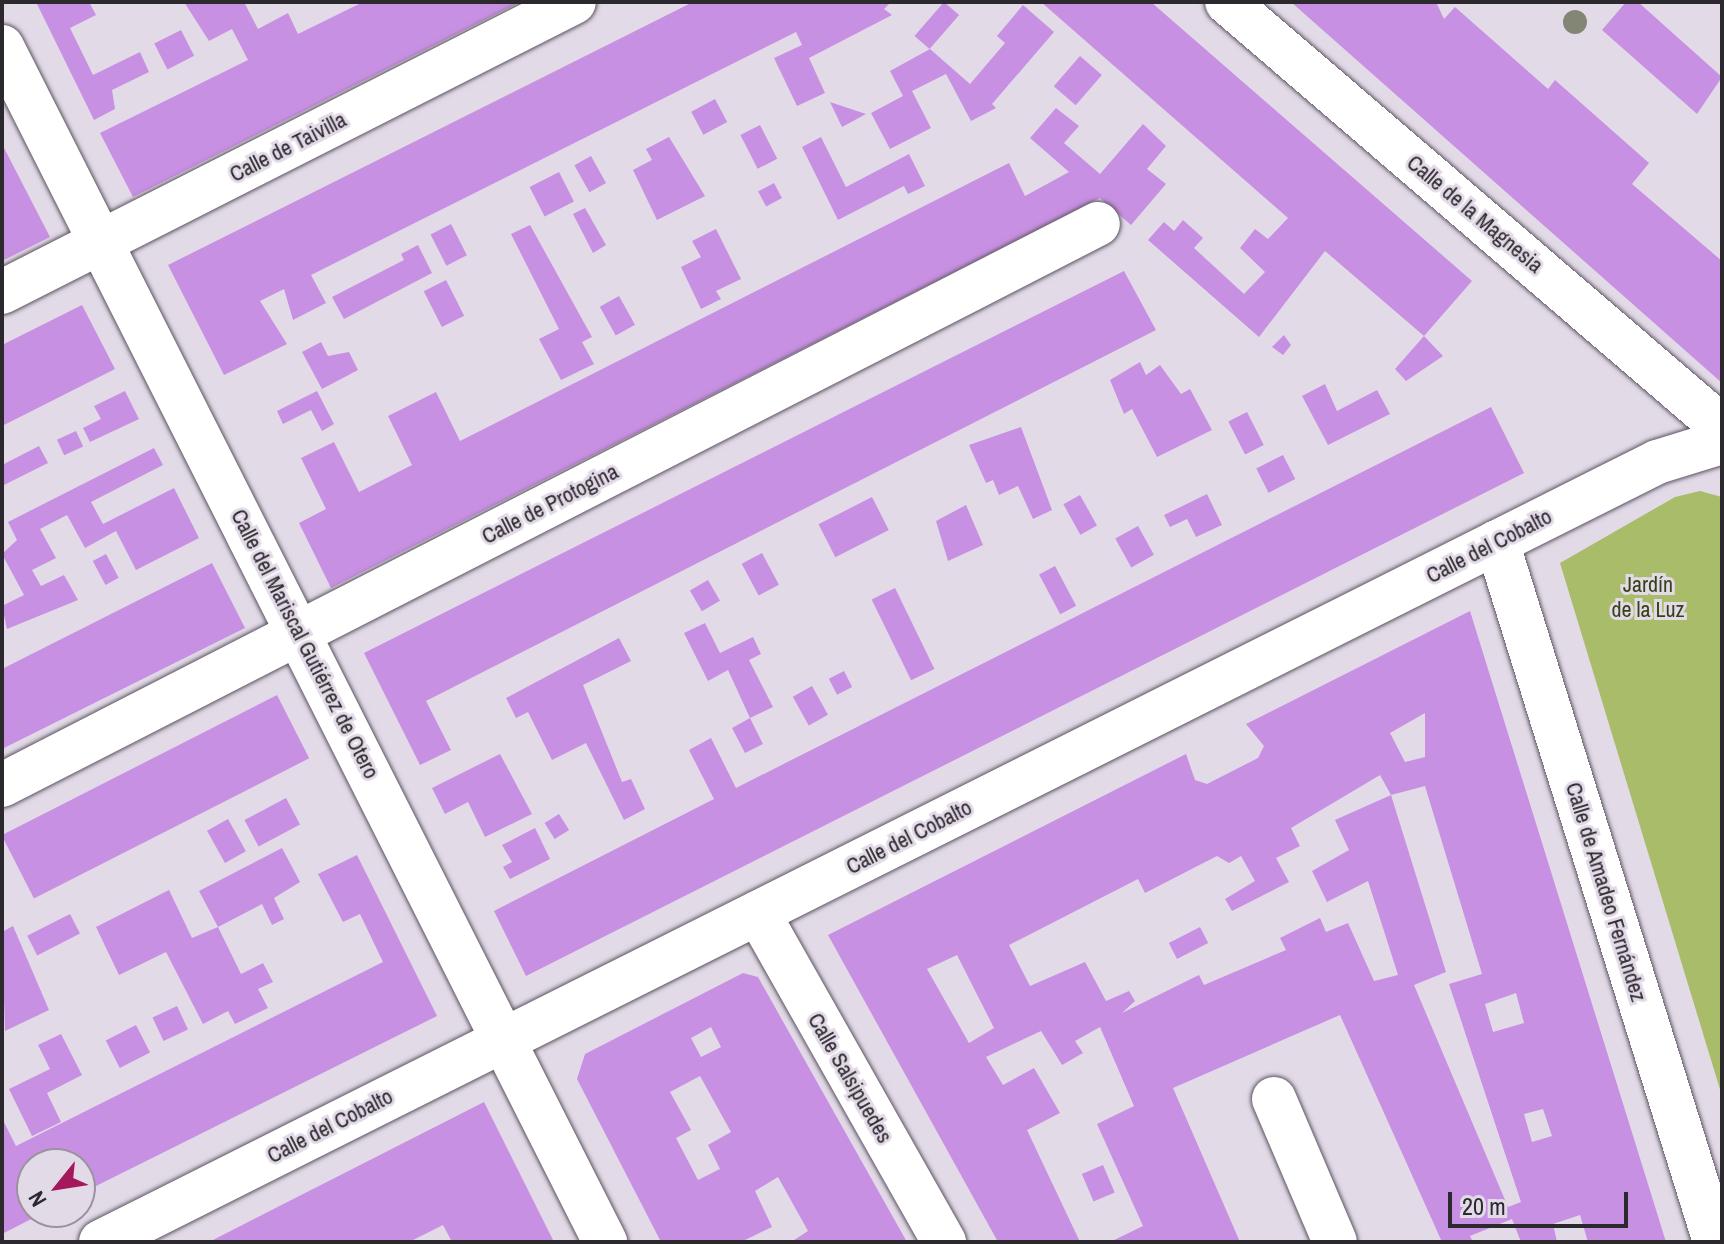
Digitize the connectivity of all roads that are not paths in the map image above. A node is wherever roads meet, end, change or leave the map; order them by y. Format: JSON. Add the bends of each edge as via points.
{"nodes":[{"id":1,"x":574,"y":2,"type":"edge"},
{"id":2,"x":1227,"y":2,"type":"edge"},
{"id":3,"x":2,"y":47,"type":"edge"},
{"id":4,"x":1098,"y":224,"type":"dead end"},
{"id":5,"x":102,"y":241,"type":"junction"},
{"id":6,"x":2,"y":292,"type":"edge"},
{"id":7,"x":1722,"y":427,"type":"edge"},
{"id":8,"x":1722,"y":442,"type":"edge"},
{"id":9,"x":1497,"y":542,"type":"junction"},
{"id":10,"x":299,"y":633,"type":"junction"},
{"id":11,"x":2,"y":785,"type":"edge"},
{"id":12,"x":758,"y":913,"type":"junction"},
{"id":13,"x":504,"y":1040,"type":"junction"},
{"id":14,"x":1274,"y":1099,"type":"dead end"},
{"id":15,"x":101,"y":1242,"type":"edge"},
{"id":16,"x":605,"y":1242,"type":"edge"},
{"id":17,"x":944,"y":1242,"type":"edge"},
{"id":18,"x":1335,"y":1242,"type":"edge"},
{"id":19,"x":1715,"y":1242,"type":"edge"}],
"edges":[{"from":1,"to":5,"type":"street","name":"Calle de Taivilla"},
{"from":2,"to":7,"type":"street","name":"Calle de la Magnesia"},
{"from":3,"to":5,"type":"street","name":"Calle del Mariscal Gutiérrez de Otero"},
{"from":4,"to":10,"type":"street","name":"Calle de Protogina"},
{"from":5,"to":6,"type":"street","name":"Calle de Taivilla"},
{"from":5,"to":10,"type":"street","name":"Calle del Mariscal Gutiérrez de Otero"},
{"from":8,"to":9,"type":"street","name":"Calle del Cobalto","via":[[1657,462]]},
{"from":9,"to":12,"type":"street","name":"Calle del Cobalto"},
{"from":9,"to":19,"type":"street","name":"Calle de Amadeo Fernández"},
{"from":10,"to":11,"type":"street","name":"Calle de Protogina"},
{"from":10,"to":13,"type":"street","name":"Calle del Mariscal Gutiérrez de Otero"},
{"from":12,"to":13,"type":"street","name":"Calle del Cobalto"},
{"from":12,"to":17,"type":"street","name":"Calle Salsipuedes"},
{"from":13,"to":15,"type":"street","name":"Calle del Cobalto"},
{"from":13,"to":16,"type":"street","name":"Calle del Mariscal Gutiérrez de Otero"},
{"from":14,"to":18,"type":"street"}]}
